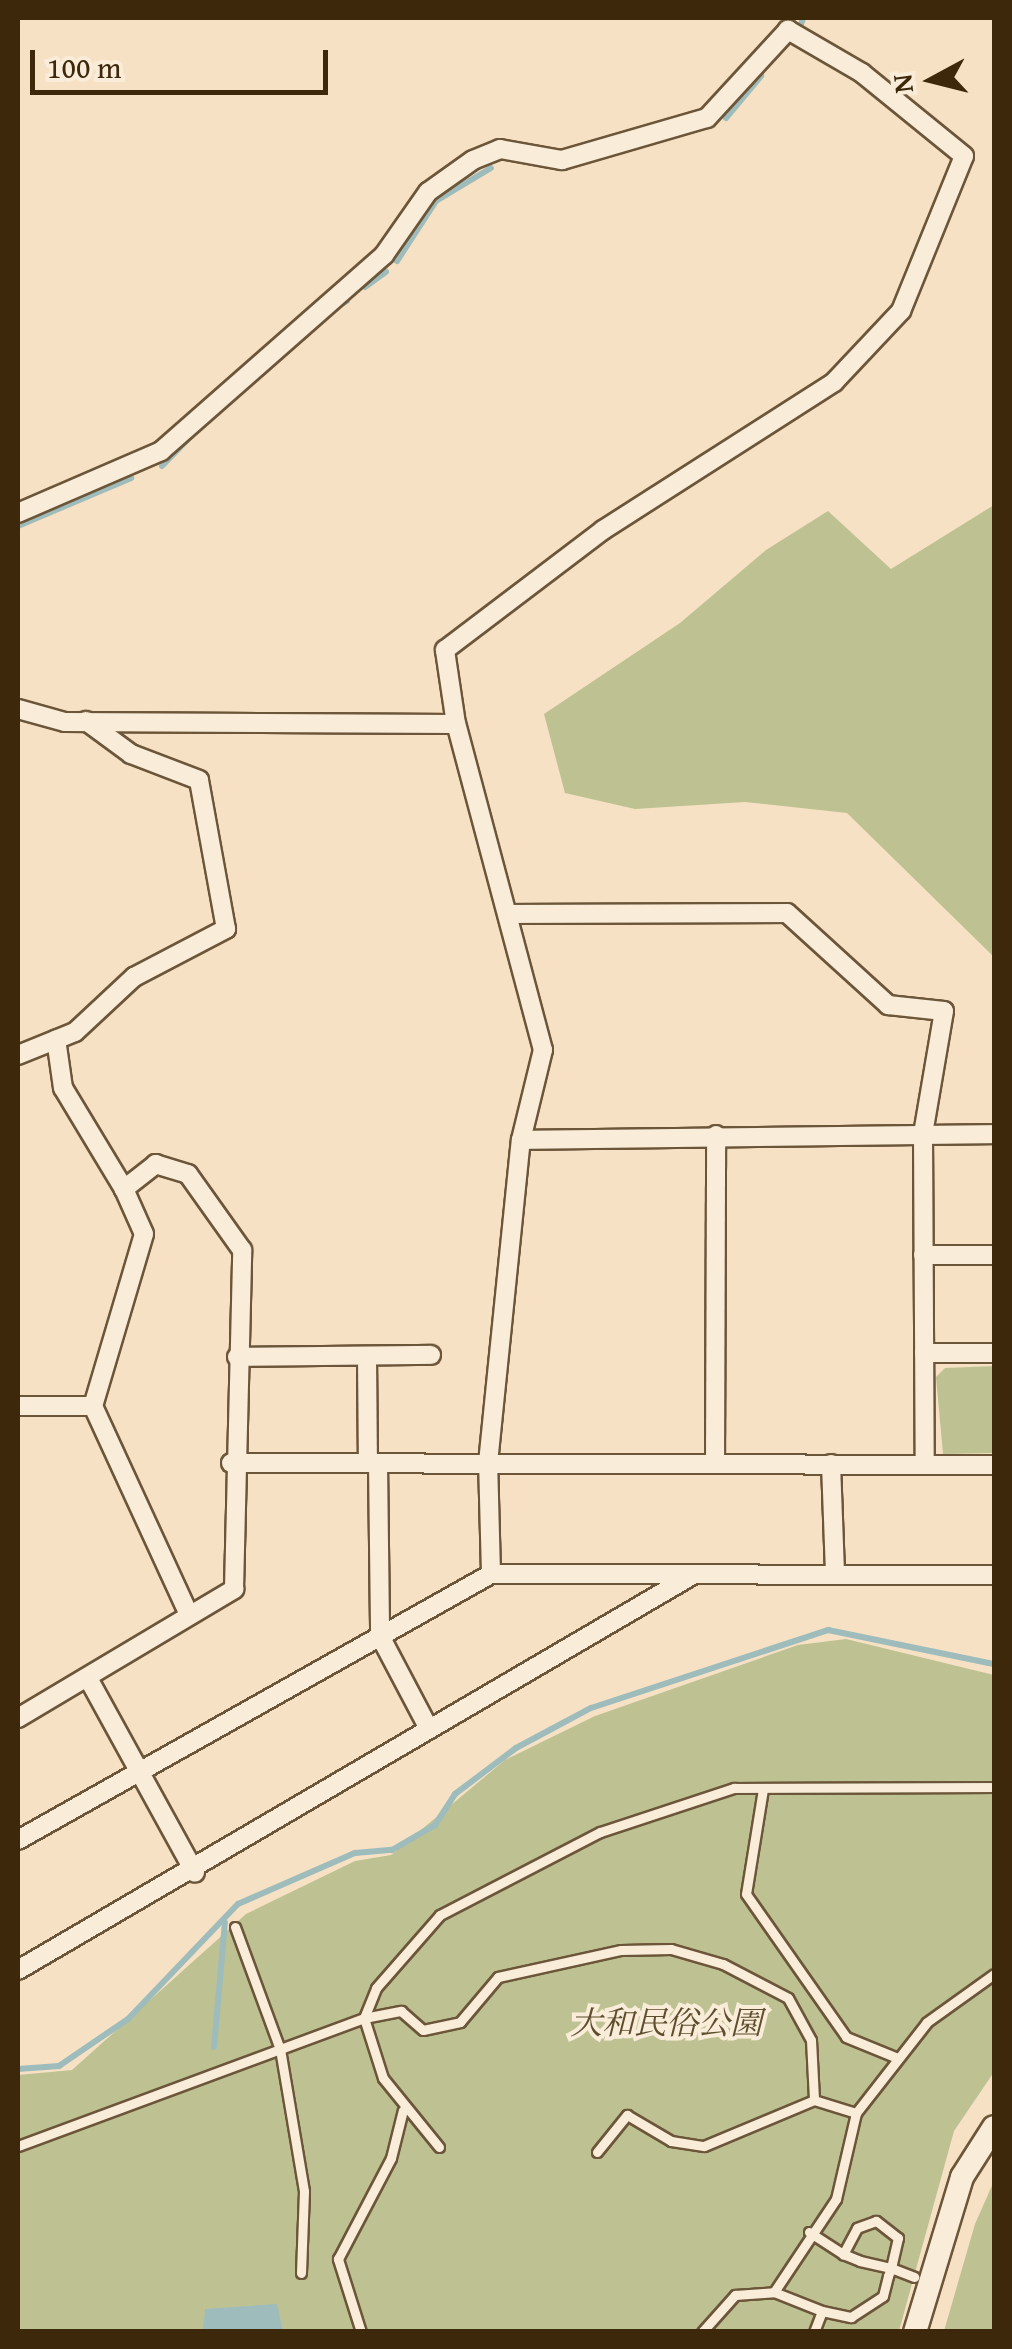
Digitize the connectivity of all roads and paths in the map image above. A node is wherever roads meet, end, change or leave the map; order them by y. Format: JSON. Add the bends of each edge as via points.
{"nodes":[{"id":1,"x":788,"y":24,"type":"edge"},
{"id":2,"x":18,"y":512,"type":"edge"},
{"id":3,"x":18,"y":709,"type":"edge"},
{"id":4,"x":86,"y":721,"type":"junction"},
{"id":5,"x":456,"y":724,"type":"junction"},
{"id":6,"x":512,"y":914,"type":"junction"},
{"id":7,"x":56,"y":1039,"type":"junction"},
{"id":8,"x":18,"y":1055,"type":"edge"},
{"id":9,"x":922,"y":1134,"type":"junction"},
{"id":10,"x":994,"y":1134,"type":"edge"},
{"id":11,"x":716,"y":1135,"type":"junction"},
{"id":12,"x":520,"y":1140,"type":"junction"},
{"id":13,"x":124,"y":1189,"type":"junction"},
{"id":14,"x":924,"y":1255,"type":"junction"},
{"id":15,"x":994,"y":1255,"type":"edge"},
{"id":16,"x":924,"y":1353,"type":"junction"},
{"id":17,"x":994,"y":1353,"type":"edge"},
{"id":18,"x":431,"y":1355,"type":"dead end"},
{"id":19,"x":368,"y":1356,"type":"junction"},
{"id":20,"x":237,"y":1357,"type":"junction"},
{"id":21,"x":18,"y":1406,"type":"edge"},
{"id":22,"x":93,"y":1406,"type":"junction"},
{"id":23,"x":231,"y":1463,"type":"junction"},
{"id":24,"x":373,"y":1463,"type":"junction"},
{"id":25,"x":488,"y":1463,"type":"junction"},
{"id":26,"x":715,"y":1464,"type":"junction"},
{"id":27,"x":831,"y":1464,"type":"junction"},
{"id":28,"x":925,"y":1464,"type":"junction"},
{"id":29,"x":994,"y":1464,"type":"edge"},
{"id":30,"x":490,"y":1574,"type":"junction"},
{"id":31,"x":835,"y":1574,"type":"junction"},
{"id":32,"x":692,"y":1575,"type":"junction"},
{"id":33,"x":994,"y":1575,"type":"edge"},
{"id":34,"x":189,"y":1615,"type":"junction"},
{"id":35,"x":380,"y":1636,"type":"junction"},
{"id":36,"x":88,"y":1678,"type":"junction"},
{"id":37,"x":18,"y":1718,"type":"edge"},
{"id":38,"x":429,"y":1729,"type":"junction"},
{"id":39,"x":139,"y":1772,"type":"junction"},
{"id":40,"x":994,"y":1787,"type":"edge"},
{"id":41,"x":763,"y":1790,"type":"junction"},
{"id":42,"x":18,"y":1840,"type":"edge"},
{"id":43,"x":195,"y":1873,"type":"junction"},
{"id":44,"x":235,"y":1927,"type":"dead end"},
{"id":45,"x":18,"y":1970,"type":"edge"},
{"id":46,"x":994,"y":1974,"type":"edge"},
{"id":47,"x":816,"y":1996,"type":"junction"},
{"id":48,"x":795,"y":2008,"type":"junction"},
{"id":49,"x":364,"y":2018,"type":"junction"},
{"id":50,"x":280,"y":2048,"type":"junction"},
{"id":51,"x":895,"y":2057,"type":"junction"},
{"id":52,"x":814,"y":2100,"type":"junction"},
{"id":53,"x":403,"y":2110,"type":"junction"},
{"id":54,"x":856,"y":2113,"type":"junction"},
{"id":55,"x":994,"y":2126,"type":"edge"},
{"id":56,"x":18,"y":2146,"type":"edge"},
{"id":57,"x":439,"y":2147,"type":"dead end"},
{"id":58,"x":596,"y":2152,"type":"dead end"},
{"id":59,"x":810,"y":2232,"type":"junction"},
{"id":60,"x":843,"y":2254,"type":"junction"},
{"id":61,"x":890,"y":2268,"type":"junction"},
{"id":62,"x":300,"y":2274,"type":"dead end"},
{"id":63,"x":914,"y":2277,"type":"dead end"},
{"id":64,"x":774,"y":2292,"type":"junction"},
{"id":65,"x":822,"y":2311,"type":"junction"},
{"id":66,"x":361,"y":2332,"type":"edge"},
{"id":67,"x":702,"y":2332,"type":"edge"},
{"id":68,"x":814,"y":2332,"type":"edge"},
{"id":69,"x":915,"y":2332,"type":"edge"}],
"edges":[{"from":1,"to":2,"type":"street","via":[[707,118],[562,160],[500,148],[473,160],[428,192],[384,255],[162,451]]},
{"from":1,"to":5,"type":"street","via":[[862,73],[964,156],[902,311],[834,382],[452,641],[445,663]]},
{"from":3,"to":4,"type":"street"},
{"from":4,"to":5,"type":"street"},
{"from":4,"to":7,"type":"street","via":[[131,754],[199,780],[226,929],[134,976],[94,1020]]},
{"from":5,"to":6,"type":"street"},
{"from":6,"to":9,"type":"street","via":[[787,912],[888,1005],[944,1012]]},
{"from":6,"to":12,"type":"street","via":[[543,1050]]},
{"from":7,"to":8,"type":"street"},
{"from":7,"to":13,"type":"street","via":[[63,1088]]},
{"from":9,"to":10,"type":"street"},
{"from":9,"to":11,"type":"street"},
{"from":9,"to":14,"type":"street"},
{"from":11,"to":12,"type":"street"},
{"from":11,"to":26,"type":"street"},
{"from":12,"to":25,"type":"street"},
{"from":13,"to":20,"type":"street","via":[[156,1164],[188,1174],[207,1194],[242,1250]]},
{"from":13,"to":22,"type":"street","via":[[144,1234]]},
{"from":14,"to":15,"type":"street"},
{"from":14,"to":16,"type":"street"},
{"from":16,"to":17,"type":"street"},
{"from":16,"to":28,"type":"street"},
{"from":18,"to":19,"type":"street"},
{"from":19,"to":20,"type":"street"},
{"from":19,"to":24,"type":"street"},
{"from":20,"to":23,"type":"street"},
{"from":21,"to":22,"type":"street"},
{"from":22,"to":34,"type":"street"},
{"from":23,"to":24,"type":"street"},
{"from":23,"to":34,"type":"street","via":[[234,1589]]},
{"from":24,"to":25,"type":"street"},
{"from":24,"to":35,"type":"street"},
{"from":25,"to":26,"type":"street"},
{"from":25,"to":30,"type":"street"},
{"from":26,"to":27,"type":"street"},
{"from":27,"to":28,"type":"street"},
{"from":27,"to":31,"type":"street"},
{"from":28,"to":29,"type":"street"},
{"from":30,"to":32,"type":"street"},
{"from":30,"to":35,"type":"street"},
{"from":31,"to":32,"type":"street"},
{"from":31,"to":33,"type":"street"},
{"from":32,"to":38,"type":"street"},
{"from":34,"to":36,"type":"street"},
{"from":35,"to":38,"type":"street"},
{"from":35,"to":39,"type":"street"},
{"from":36,"to":37,"type":"street"},
{"from":36,"to":39,"type":"street"},
{"from":38,"to":43,"type":"street"},
{"from":39,"to":42,"type":"street"},
{"from":39,"to":43,"type":"street"},
{"from":40,"to":41,"type":"lane"},
{"from":41,"to":47,"type":"lane","via":[[746,1894]]},
{"from":41,"to":49,"type":"lane","via":[[734,1788],[600,1832],[440,1916],[376,1988]]},
{"from":43,"to":45,"type":"street"},
{"from":44,"to":50,"type":"lane"},
{"from":46,"to":51,"type":"lane"},
{"from":47,"to":48,"type":"lane"},
{"from":47,"to":51,"type":"lane","via":[[846,2038]]},
{"from":48,"to":49,"type":"lane","via":[[762,1982],[670,1949],[522,1968],[498,1978],[460,2022],[423,2030],[401,2012]]},
{"from":48,"to":52,"type":"lane","via":[[811,2040]]},
{"from":49,"to":50,"type":"lane"},
{"from":49,"to":53,"type":"lane"},
{"from":50,"to":56,"type":"lane"},
{"from":50,"to":62,"type":"lane","via":[[304,2191]]},
{"from":51,"to":54,"type":"lane"},
{"from":52,"to":54,"type":"lane"},
{"from":52,"to":58,"type":"lane","via":[[704,2146],[671,2142],[627,2115]]},
{"from":53,"to":57,"type":"lane"},
{"from":53,"to":66,"type":"lane","via":[[391,2158],[338,2260]]},
{"from":54,"to":59,"type":"lane","via":[[836,2199]]},
{"from":55,"to":69,"type":"street","via":[[962,2177]]},
{"from":59,"to":60,"type":"lane"},
{"from":59,"to":64,"type":"lane"},
{"from":60,"to":61,"type":"lane"},
{"from":60,"to":61,"type":"lane","via":[[857,2228],[876,2221],[898,2238]]},
{"from":61,"to":63,"type":"lane"},
{"from":61,"to":65,"type":"lane","via":[[883,2296],[851,2317]]},
{"from":64,"to":65,"type":"lane"},
{"from":64,"to":67,"type":"lane","via":[[734,2295]]},
{"from":65,"to":68,"type":"lane"}]}
